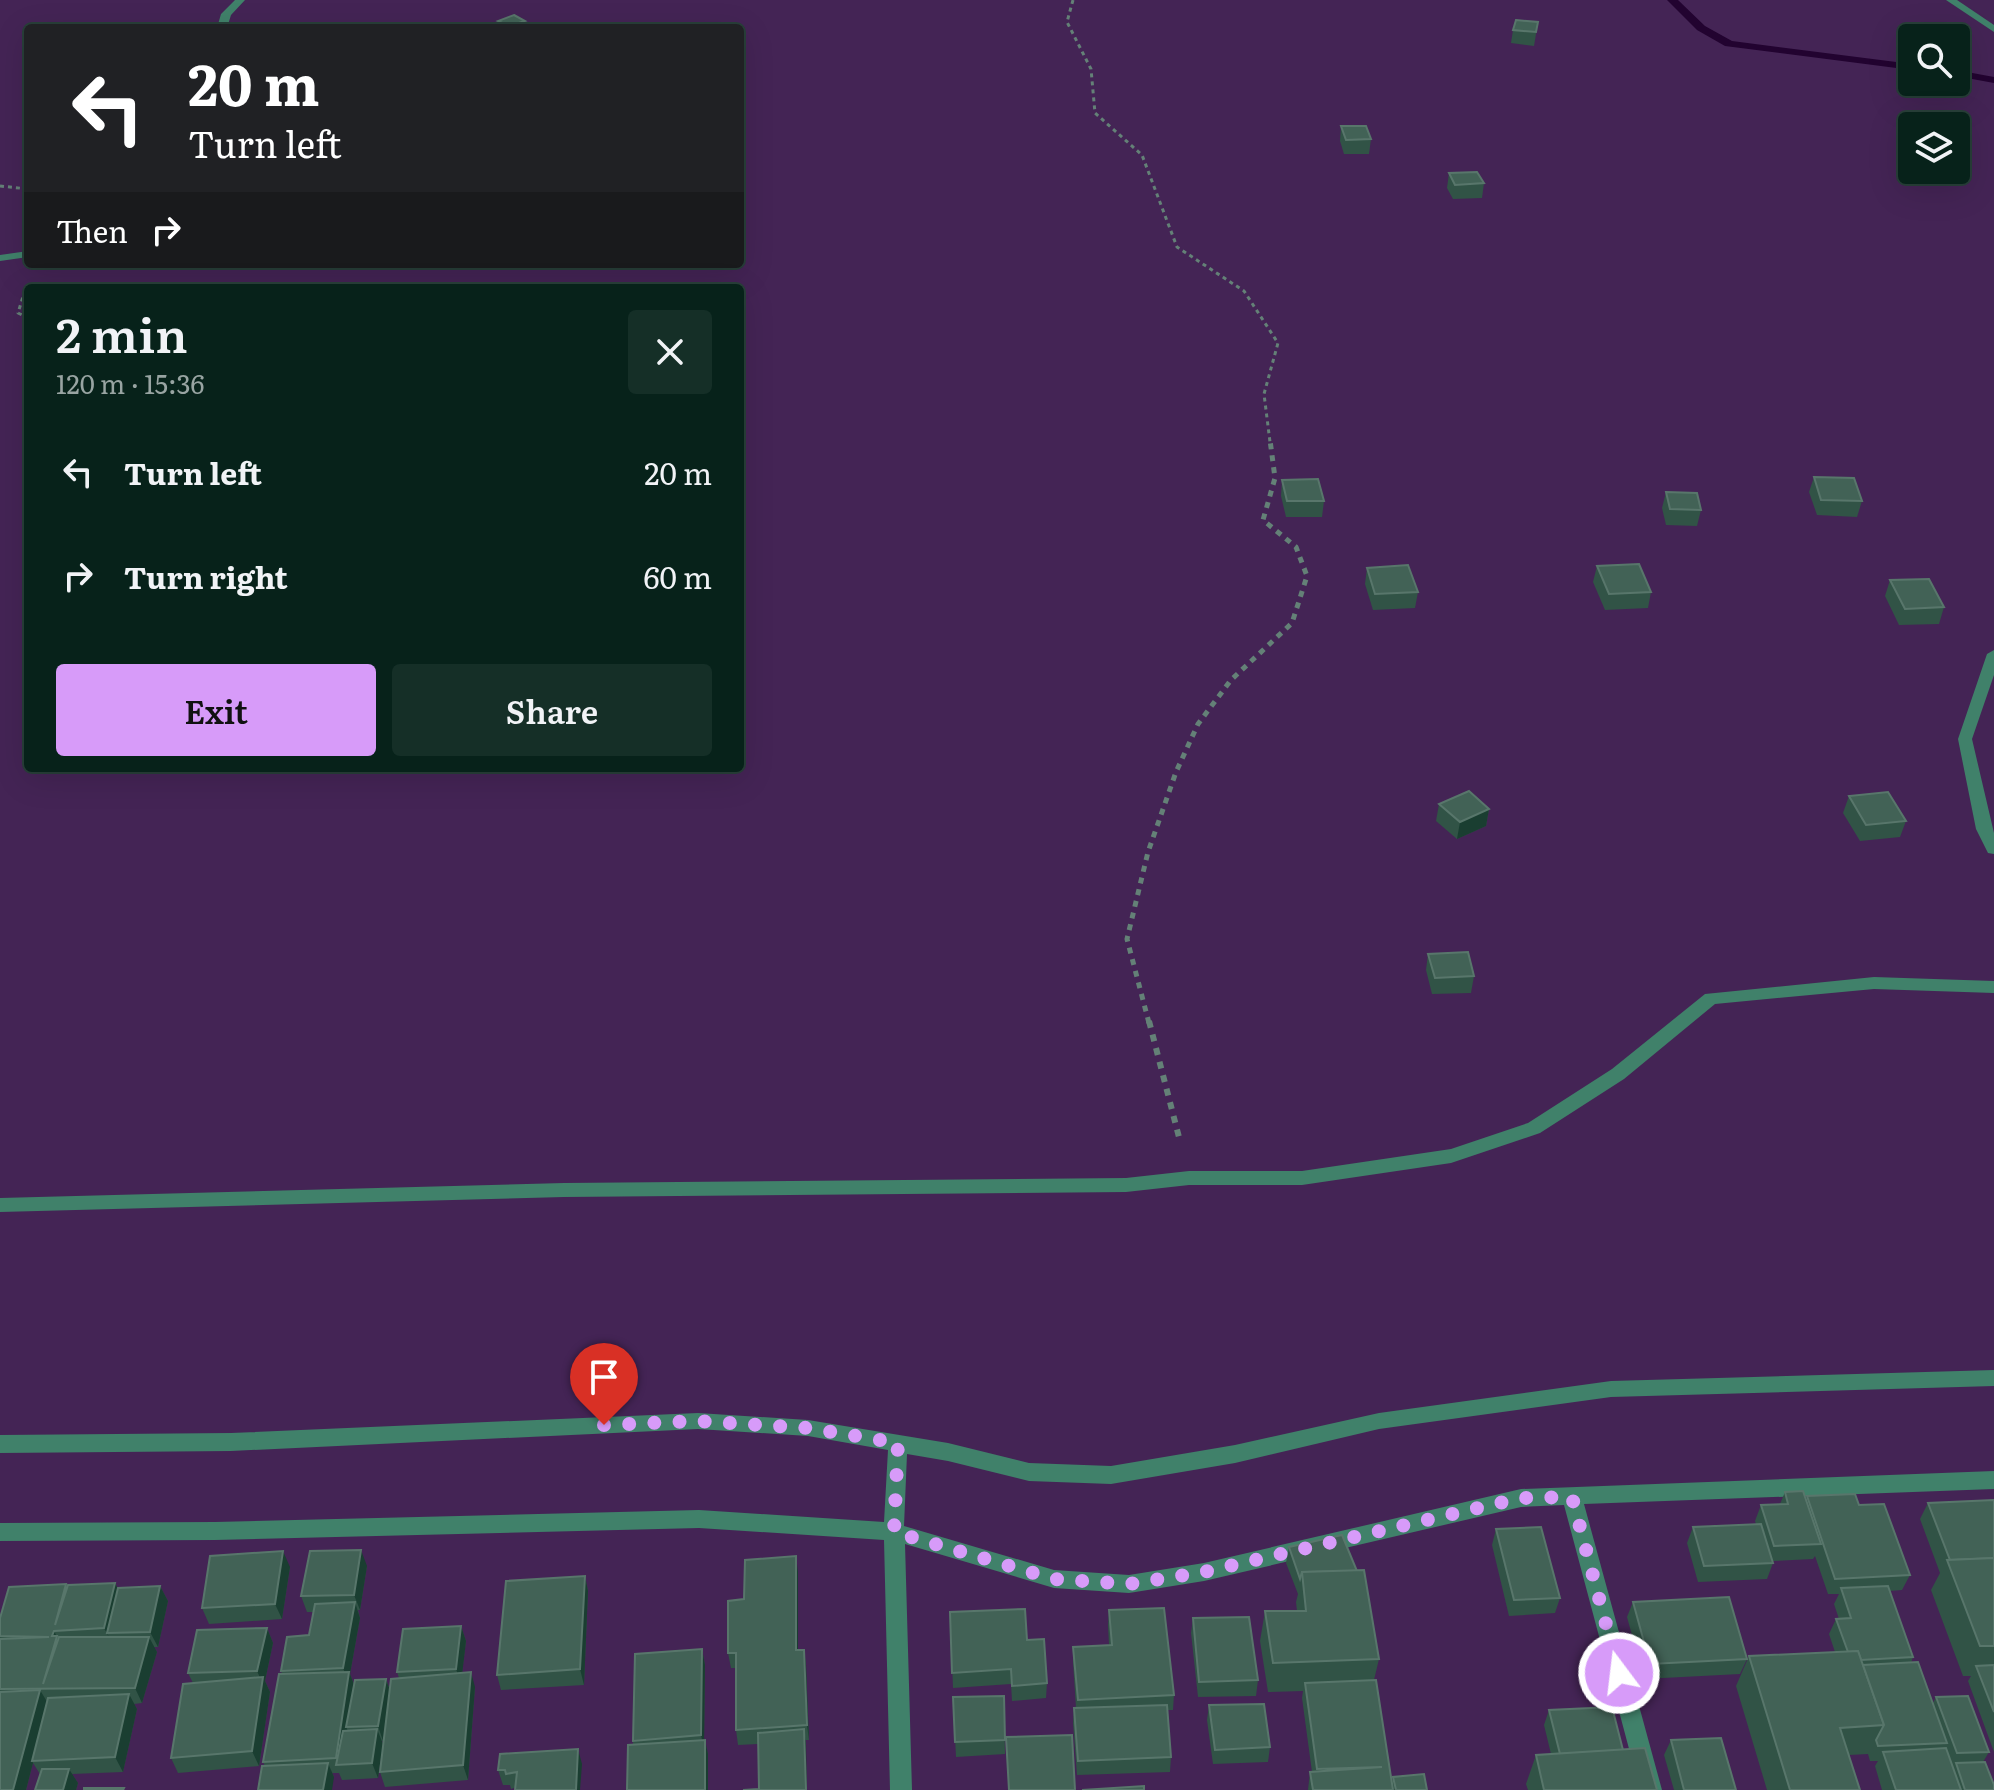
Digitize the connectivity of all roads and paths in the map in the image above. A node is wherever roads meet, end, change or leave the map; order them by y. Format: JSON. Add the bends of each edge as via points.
{"nodes":[{"id":1,"x":240,"y":0,"type":"edge"},
{"id":2,"x":1073,"y":0,"type":"edge"},
{"id":3,"x":1951,"y":0,"type":"edge"},
{"id":4,"x":223,"y":24,"type":"edge"},
{"id":5,"x":1994,"y":29,"type":"edge"},
{"id":6,"x":0,"y":186,"type":"edge"},
{"id":7,"x":24,"y":189,"type":"edge"},
{"id":8,"x":24,"y":255,"type":"edge"},
{"id":9,"x":0,"y":258,"type":"edge"},
{"id":10,"x":1994,"y":654,"type":"edge"},
{"id":11,"x":1994,"y":849,"type":"edge"},
{"id":12,"x":1994,"y":987,"type":"edge"},
{"id":13,"x":1189,"y":1178,"type":"junction"},
{"id":14,"x":0,"y":1205,"type":"edge"},
{"id":15,"x":1994,"y":1378,"type":"edge"},
{"id":16,"x":898,"y":1443,"type":"junction"},
{"id":17,"x":0,"y":1444,"type":"edge"},
{"id":18,"x":1994,"y":1480,"type":"edge"},
{"id":19,"x":1572,"y":1497,"type":"junction"},
{"id":20,"x":0,"y":1532,"type":"edge"},
{"id":21,"x":894,"y":1532,"type":"junction"},
{"id":22,"x":901,"y":1790,"type":"edge"},
{"id":23,"x":1651,"y":1790,"type":"edge"}],
"edges":[{"from":1,"to":4,"type":"street"},
{"from":2,"to":13,"type":"path","via":[[1067,22],[1091,69],[1095,113],[1142,155],[1177,247],[1244,291],[1278,343],[1264,394],[1275,478],[1263,520],[1296,547],[1307,576],[1292,623],[1231,680],[1198,724],[1148,852],[1127,939]]},
{"from":3,"to":5,"type":"street"},
{"from":6,"to":7,"type":"path"},
{"from":8,"to":9,"type":"street"},
{"from":10,"to":11,"type":"street","via":[[1965,739],[1984,829]]},
{"from":12,"to":13,"type":"street","via":[[1874,983],[1711,998],[1618,1074],[1534,1128],[1451,1156],[1302,1178]]},
{"from":13,"to":14,"type":"street","via":[[1126,1185],[564,1190]]},
{"from":15,"to":16,"type":"street","via":[[1611,1389],[1379,1421],[1111,1475],[1029,1472]]},
{"from":16,"to":17,"type":"street","via":[[808,1428],[698,1421],[231,1442]]},
{"from":16,"to":21,"type":"street"},
{"from":18,"to":19,"type":"street"},
{"from":19,"to":21,"type":"street","via":[[1521,1498],[1204,1572],[1129,1584],[1054,1579]]},
{"from":19,"to":23,"type":"street"},
{"from":20,"to":21,"type":"street","via":[[699,1519]]},
{"from":21,"to":22,"type":"street"}]}
